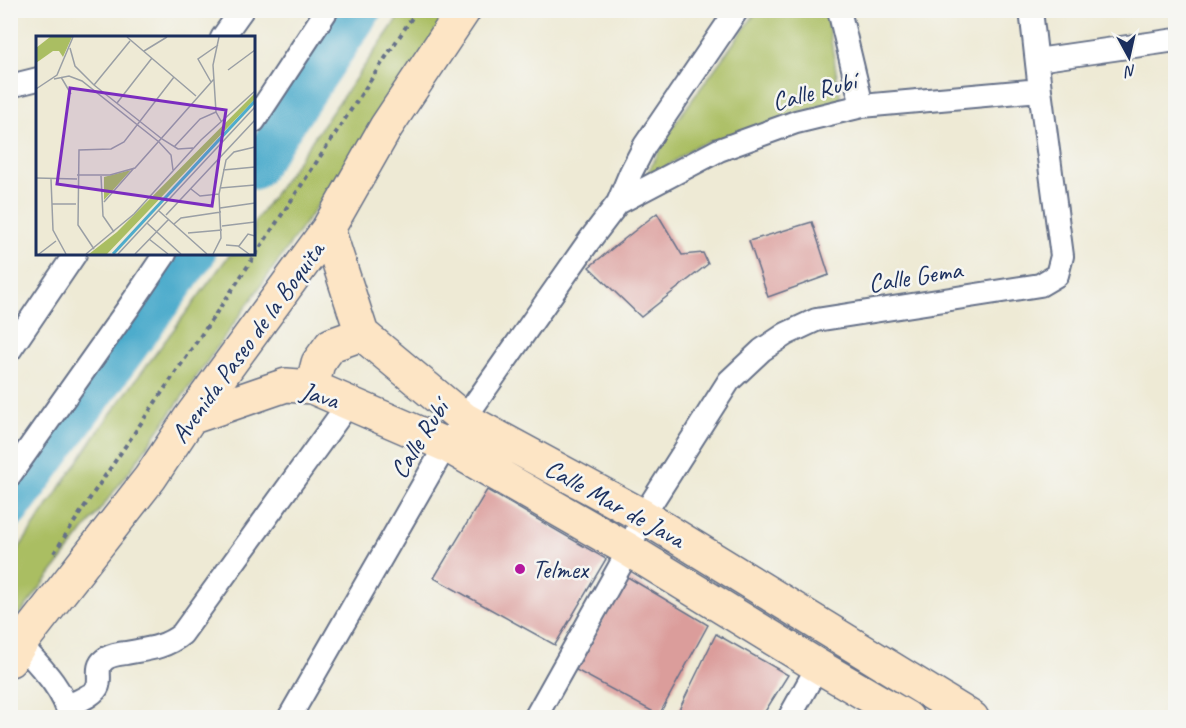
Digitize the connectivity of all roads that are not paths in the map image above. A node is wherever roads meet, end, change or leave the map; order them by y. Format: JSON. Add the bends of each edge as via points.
{"nodes":[{"id":1,"x":242,"y":10,"type":"edge"},
{"id":2,"x":327,"y":10,"type":"edge"},
{"id":3,"x":464,"y":10,"type":"edge"},
{"id":4,"x":737,"y":10,"type":"edge"},
{"id":5,"x":840,"y":10,"type":"edge"},
{"id":6,"x":1031,"y":10,"type":"edge"},
{"id":7,"x":223,"y":36,"type":"edge"},
{"id":8,"x":1176,"y":40,"type":"edge"},
{"id":9,"x":1036,"y":60,"type":"junction"},
{"id":10,"x":36,"y":80,"type":"edge"},
{"id":11,"x":10,"y":86,"type":"edge"},
{"id":12,"x":1040,"y":90,"type":"junction"},
{"id":13,"x":862,"y":106,"type":"junction"},
{"id":14,"x":255,"y":119,"type":"edge"},
{"id":15,"x":618,"y":203,"type":"junction"},
{"id":16,"x":328,"y":229,"type":"junction"},
{"id":17,"x":74,"y":255,"type":"edge"},
{"id":18,"x":164,"y":255,"type":"edge"},
{"id":19,"x":362,"y":334,"type":"junction"},
{"id":20,"x":10,"y":350,"type":"edge"},
{"id":21,"x":312,"y":387,"type":"junction"},
{"id":22,"x":349,"y":403,"type":"junction"},
{"id":23,"x":190,"y":418,"type":"junction"},
{"id":24,"x":455,"y":432,"type":"junction"},
{"id":25,"x":10,"y":475,"type":"edge"},
{"id":26,"x":643,"y":516,"type":"junction"},
{"id":27,"x":629,"y":550,"type":"junction"},
{"id":28,"x":15,"y":652,"type":"edge"},
{"id":29,"x":883,"y":663,"type":"junction"},
{"id":30,"x":818,"y":666,"type":"junction"},
{"id":31,"x":863,"y":692,"type":"junction"},
{"id":32,"x":68,"y":712,"type":"edge"},
{"id":33,"x":289,"y":717,"type":"edge"},
{"id":34,"x":535,"y":717,"type":"edge"},
{"id":35,"x":789,"y":717,"type":"edge"},
{"id":36,"x":907,"y":717,"type":"edge"},
{"id":37,"x":972,"y":717,"type":"edge"}],
"edges":[{"from":1,"to":7,"type":"street"},
{"from":2,"to":14,"type":"street"},
{"from":3,"to":16,"type":"street","name":"Avenida Paseo de la Boquita","via":[[386,128]]},
{"from":4,"to":15,"type":"street","name":"Calle Rubí","via":[[645,145]]},
{"from":5,"to":13,"type":"street"},
{"from":6,"to":9,"type":"street","name":"Calle Gema"},
{"from":8,"to":9,"type":"street"},
{"from":9,"to":12,"type":"street","name":"Calle Gema"},
{"from":10,"to":11,"type":"street"},
{"from":12,"to":13,"type":"street","name":"Calle Rubí"},
{"from":12,"to":26,"type":"street","name":"Calle Gema","via":[[1062,256],[1057,275],[1040,285],[816,320],[786,334],[729,381]]},
{"from":13,"to":15,"type":"street","name":"Calle Rubí","via":[[796,122],[719,150]]},
{"from":15,"to":24,"type":"street","name":"Calle Rubí"},
{"from":16,"to":19,"type":"street"},
{"from":16,"to":23,"type":"street","name":"Avenida Paseo de la Boquita"},
{"from":17,"to":20,"type":"street"},
{"from":18,"to":25,"type":"street"},
{"from":19,"to":21,"type":"street","via":[[331,345],[318,363]]},
{"from":19,"to":24,"type":"street","name":"Calle Mar de Java"},
{"from":21,"to":22,"type":"street","name":"Java"},
{"from":21,"to":23,"type":"street","name":"Java","via":[[286,385]]},
{"from":22,"to":24,"type":"street","name":"Java"},
{"from":22,"to":32,"type":"street","via":[[182,634],[164,645],[103,660],[98,668],[98,686]]},
{"from":23,"to":28,"type":"street","name":"Avenida Paseo de la Boquita","via":[[150,478]]},
{"from":24,"to":26,"type":"street","name":"Calle Mar de Java"},
{"from":24,"to":27,"type":"street","name":"Calle Mar de Java"},
{"from":24,"to":33,"type":"street","name":"Calle Rubí"},
{"from":26,"to":27,"type":"street","name":"Calle Gema"},
{"from":26,"to":29,"type":"street","name":"Calle Mar de Java"},
{"from":27,"to":30,"type":"street","name":"Calle Mar de Java"},
{"from":27,"to":34,"type":"street","name":"Calle Gema"},
{"from":28,"to":32,"type":"street","via":[[48,675]]},
{"from":29,"to":31,"type":"street"},
{"from":29,"to":37,"type":"street","name":"Calle Mar de Java"},
{"from":30,"to":31,"type":"street","name":"Calle Mar de Java"},
{"from":30,"to":35,"type":"street"},
{"from":31,"to":36,"type":"street","name":"Calle Mar de Java"}]}
